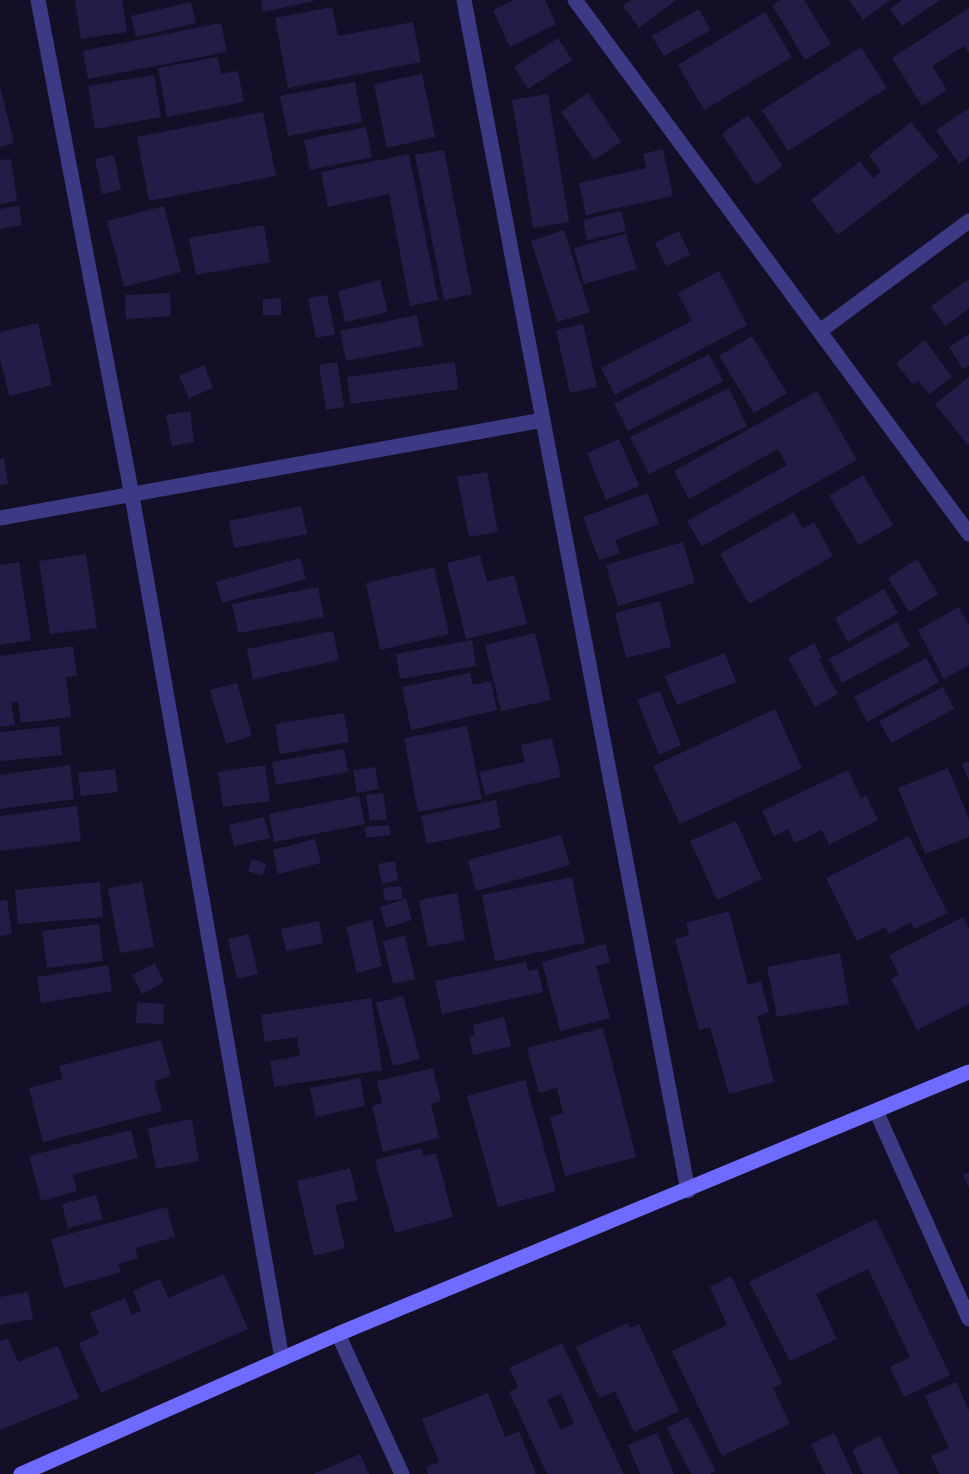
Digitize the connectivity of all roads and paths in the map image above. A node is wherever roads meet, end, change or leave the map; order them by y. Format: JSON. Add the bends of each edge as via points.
{"nodes":[{"id":1,"x":38,"y":0,"type":"edge"},
{"id":2,"x":464,"y":0,"type":"edge"},
{"id":3,"x":575,"y":0,"type":"edge"},
{"id":4,"x":969,"y":221,"type":"edge"},
{"id":5,"x":820,"y":331,"type":"junction"},
{"id":6,"x":543,"y":420,"type":"junction"},
{"id":7,"x":132,"y":496,"type":"junction"},
{"id":8,"x":0,"y":518,"type":"edge"},
{"id":9,"x":969,"y":534,"type":"edge"},
{"id":10,"x":969,"y":1072,"type":"edge"},
{"id":11,"x":877,"y":1113,"type":"junction"},
{"id":12,"x":688,"y":1191,"type":"junction"},
{"id":13,"x":969,"y":1319,"type":"edge"},
{"id":14,"x":338,"y":1334,"type":"junction"},
{"id":15,"x":282,"y":1359,"type":"junction"},
{"id":16,"x":21,"y":1474,"type":"edge"},
{"id":17,"x":402,"y":1474,"type":"edge"}],
"edges":[{"from":1,"to":7,"type":"street"},
{"from":2,"to":6,"type":"street"},
{"from":3,"to":5,"type":"street"},
{"from":4,"to":5,"type":"street"},
{"from":5,"to":9,"type":"street"},
{"from":6,"to":7,"type":"street"},
{"from":6,"to":12,"type":"street"},
{"from":7,"to":8,"type":"street"},
{"from":7,"to":15,"type":"street"},
{"from":10,"to":11,"type":"street"},
{"from":11,"to":12,"type":"street"},
{"from":11,"to":13,"type":"street"},
{"from":12,"to":14,"type":"street"},
{"from":14,"to":15,"type":"street"},
{"from":14,"to":17,"type":"street"},
{"from":15,"to":16,"type":"street"}]}
